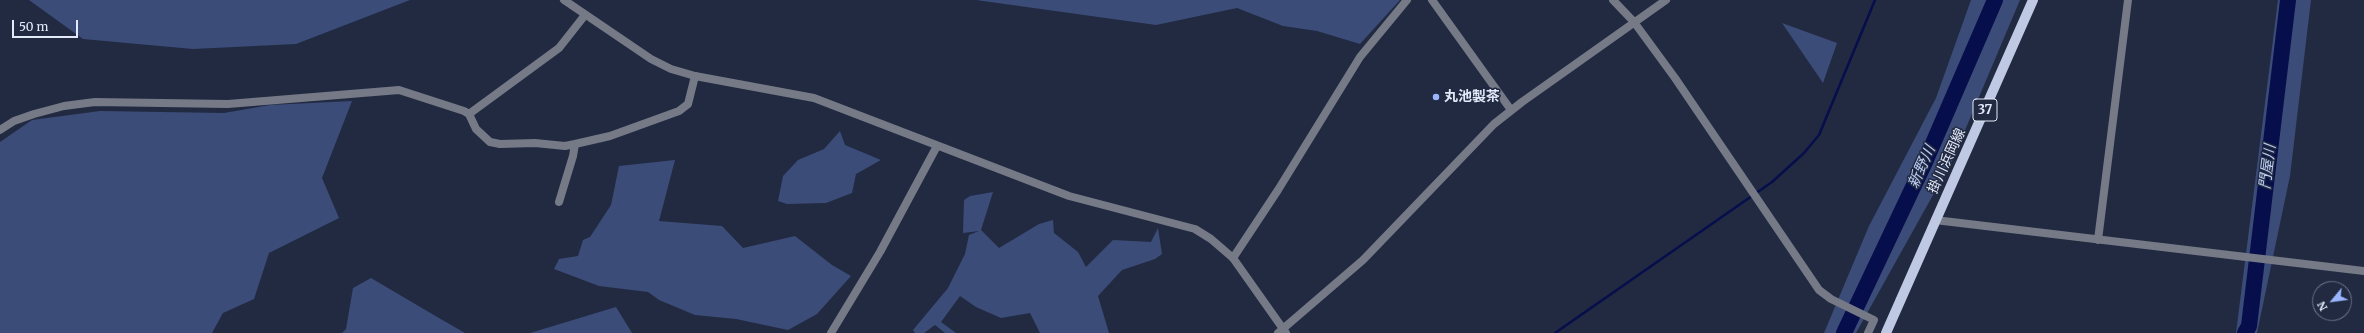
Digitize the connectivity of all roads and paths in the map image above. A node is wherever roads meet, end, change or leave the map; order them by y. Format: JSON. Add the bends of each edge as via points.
{"nodes":[{"id":1,"x":564,"y":0,"type":"edge"},
{"id":2,"x":1407,"y":0,"type":"edge"},
{"id":3,"x":1432,"y":0,"type":"edge"},
{"id":4,"x":1613,"y":0,"type":"edge"},
{"id":5,"x":1666,"y":0,"type":"edge"},
{"id":6,"x":2033,"y":0,"type":"edge"},
{"id":7,"x":2128,"y":0,"type":"edge"},
{"id":8,"x":586,"y":15,"type":"junction"},
{"id":9,"x":1634,"y":22,"type":"junction"},
{"id":10,"x":695,"y":76,"type":"junction"},
{"id":11,"x":1511,"y":110,"type":"junction"},
{"id":12,"x":469,"y":114,"type":"junction"},
{"id":13,"x":0,"y":130,"type":"edge"},
{"id":14,"x":574,"y":144,"type":"junction"},
{"id":15,"x":937,"y":146,"type":"junction"},
{"id":16,"x":559,"y":202,"type":"dead end"},
{"id":17,"x":1935,"y":220,"type":"junction"},
{"id":18,"x":2098,"y":240,"type":"junction"},
{"id":19,"x":1233,"y":258,"type":"junction"},
{"id":20,"x":2364,"y":271,"type":"edge"},
{"id":21,"x":1283,"y":332,"type":"edge"},
{"id":22,"x":831,"y":333,"type":"edge"},
{"id":23,"x":1868,"y":333,"type":"edge"},
{"id":24,"x":1886,"y":333,"type":"edge"}],
"edges":[{"from":1,"to":8,"type":"street"},
{"from":2,"to":19,"type":"street","via":[[1360,57]]},
{"from":3,"to":11,"type":"street"},
{"from":4,"to":9,"type":"street"},
{"from":5,"to":9,"type":"street"},
{"from":6,"to":17,"type":"main road","name":"掛川浜岡線","number":"37"},
{"from":7,"to":18,"type":"street"},
{"from":8,"to":10,"type":"street","via":[[651,59],[671,69]]},
{"from":8,"to":12,"type":"street","via":[[559,48]]},
{"from":9,"to":11,"type":"street"},
{"from":9,"to":23,"type":"street","via":[[1819,290],[1831,299],[1874,320]]},
{"from":10,"to":14,"type":"street","via":[[688,104],[679,111],[610,136]]},
{"from":10,"to":15,"type":"street","via":[[814,98]]},
{"from":11,"to":21,"type":"street","via":[[1494,124],[1363,260]]},
{"from":12,"to":13,"type":"street","via":[[399,90],[384,90],[228,104],[95,102],[64,106],[34,114],[14,121]]},
{"from":12,"to":14,"type":"street","via":[[476,129],[490,142],[565,146]]},
{"from":14,"to":16,"type":"street","via":[[573,156]]},
{"from":15,"to":19,"type":"street","via":[[1069,196],[1195,229],[1211,238]]},
{"from":15,"to":22,"type":"street","via":[[880,252]]},
{"from":17,"to":18,"type":"street"},
{"from":17,"to":24,"type":"main road","name":"掛川浜岡線","number":"37"},
{"from":18,"to":20,"type":"street"},
{"from":19,"to":21,"type":"street"}]}
